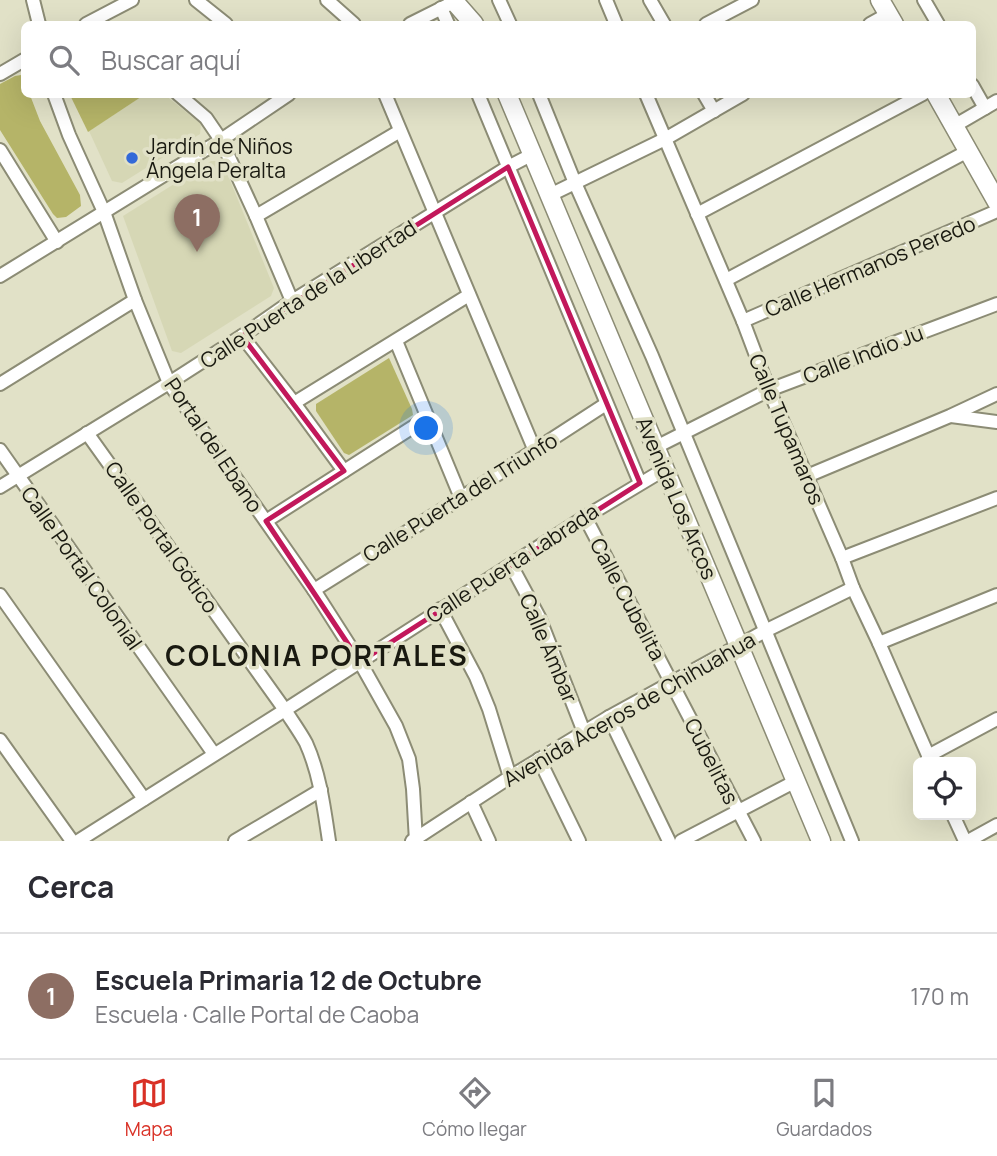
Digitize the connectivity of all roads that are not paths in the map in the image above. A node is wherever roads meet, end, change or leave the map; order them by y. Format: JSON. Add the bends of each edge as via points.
{"nodes":[{"id":1,"x":33,"y":0,"type":"edge"},
{"id":2,"x":132,"y":0,"type":"edge"},
{"id":3,"x":197,"y":0,"type":"edge"},
{"id":4,"x":327,"y":0,"type":"edge"},
{"id":5,"x":499,"y":0,"type":"edge"},
{"id":6,"x":606,"y":0,"type":"edge"},
{"id":7,"x":650,"y":0,"type":"edge"},
{"id":8,"x":752,"y":0,"type":"edge"},
{"id":9,"x":924,"y":0,"type":"edge"},
{"id":10,"x":455,"y":2,"type":"edge"},
{"id":11,"x":38,"y":21,"type":"edge"},
{"id":12,"x":95,"y":21,"type":"edge"},
{"id":13,"x":222,"y":21,"type":"edge"},
{"id":14,"x":351,"y":21,"type":"edge"},
{"id":15,"x":416,"y":21,"type":"edge"},
{"id":16,"x":449,"y":21,"type":"edge"},
{"id":17,"x":472,"y":21,"type":"edge"},
{"id":18,"x":509,"y":21,"type":"edge"},
{"id":19,"x":615,"y":21,"type":"edge"},
{"id":20,"x":662,"y":21,"type":"edge"},
{"id":21,"x":712,"y":21,"type":"edge"},
{"id":22,"x":936,"y":21,"type":"edge"},
{"id":23,"x":21,"y":62,"type":"edge"},
{"id":24,"x":0,"y":74,"type":"edge"},
{"id":25,"x":976,"y":92,"type":"edge"},
{"id":26,"x":55,"y":98,"type":"edge"},
{"id":27,"x":183,"y":98,"type":"edge"},
{"id":28,"x":283,"y":98,"type":"edge"},
{"id":29,"x":387,"y":98,"type":"edge"},
{"id":30,"x":480,"y":98,"type":"edge"},
{"id":31,"x":509,"y":98,"type":"edge"},
{"id":32,"x":541,"y":98,"type":"edge"},
{"id":33,"x":648,"y":98,"type":"edge"},
{"id":34,"x":706,"y":98,"type":"edge"},
{"id":35,"x":736,"y":98,"type":"edge"},
{"id":36,"x":915,"y":98,"type":"edge"},
{"id":37,"x":938,"y":98,"type":"edge"},
{"id":38,"x":997,"y":101,"type":"edge"},
{"id":39,"x":985,"y":108,"type":"junction"},
{"id":40,"x":714,"y":111,"type":"junction"},
{"id":41,"x":954,"y":126,"type":"junction"},
{"id":42,"x":400,"y":131,"type":"junction"},
{"id":43,"x":664,"y":139,"type":"junction"},
{"id":44,"x":221,"y":140,"type":"junction"},
{"id":45,"x":0,"y":150,"type":"edge"},
{"id":46,"x":968,"y":151,"type":"junction"},
{"id":47,"x":533,"y":154,"type":"junction"},
{"id":48,"x":508,"y":167,"type":"junction"},
{"id":49,"x":990,"y":176,"type":"edge"},
{"id":50,"x":575,"y":183,"type":"junction"},
{"id":51,"x":550,"y":195,"type":"junction"},
{"id":52,"x":997,"y":202,"type":"edge"},
{"id":53,"x":997,"y":211,"type":"edge"},
{"id":54,"x":104,"y":212,"type":"junction"},
{"id":55,"x":435,"y":213,"type":"junction"},
{"id":56,"x":697,"y":214,"type":"junction"},
{"id":57,"x":256,"y":216,"type":"junction"},
{"id":58,"x":57,"y":242,"type":"junction"},
{"id":59,"x":0,"y":276,"type":"edge"},
{"id":60,"x":726,"y":279,"type":"junction"},
{"id":61,"x":469,"y":295,"type":"junction"},
{"id":62,"x":135,"y":300,"type":"junction"},
{"id":63,"x":292,"y":301,"type":"junction"},
{"id":64,"x":997,"y":304,"type":"edge"},
{"id":65,"x":743,"y":321,"type":"junction"},
{"id":66,"x":242,"y":336,"type":"junction"},
{"id":67,"x":396,"y":341,"type":"junction"},
{"id":68,"x":169,"y":383,"type":"junction"},
{"id":69,"x":0,"y":384,"type":"edge"},
{"id":70,"x":769,"y":390,"type":"junction"},
{"id":71,"x":997,"y":394,"type":"edge"},
{"id":72,"x":295,"y":403,"type":"junction"},
{"id":73,"x":606,"y":404,"type":"junction"},
{"id":74,"x":950,"y":416,"type":"junction"},
{"id":75,"x":427,"y":418,"type":"junction"},
{"id":76,"x":997,"y":422,"type":"edge"},
{"id":77,"x":87,"y":433,"type":"junction"},
{"id":78,"x":683,"y":433,"type":"junction"},
{"id":79,"x":656,"y":447,"type":"junction"},
{"id":80,"x":0,"y":450,"type":"edge"},
{"id":81,"x":535,"y":451,"type":"junction"},
{"id":82,"x":665,"y":469,"type":"junction"},
{"id":83,"x":344,"y":471,"type":"junction"},
{"id":84,"x":17,"y":475,"type":"junction"},
{"id":85,"x":807,"y":476,"type":"junction"},
{"id":86,"x":640,"y":483,"type":"junction"},
{"id":87,"x":0,"y":487,"type":"edge"},
{"id":88,"x":461,"y":498,"type":"junction"},
{"id":89,"x":997,"y":498,"type":"edge"},
{"id":90,"x":585,"y":517,"type":"junction"},
{"id":91,"x":266,"y":521,"type":"junction"},
{"id":92,"x":842,"y":558,"type":"junction"},
{"id":93,"x":511,"y":565,"type":"junction"},
{"id":94,"x":853,"y":588,"type":"junction"},
{"id":95,"x":314,"y":590,"type":"junction"},
{"id":96,"x":0,"y":595,"type":"edge"},
{"id":97,"x":997,"y":595,"type":"edge"},
{"id":98,"x":440,"y":610,"type":"junction"},
{"id":99,"x":765,"y":631,"type":"junction"},
{"id":100,"x":879,"y":643,"type":"junction"},
{"id":101,"x":739,"y":645,"type":"junction"},
{"id":102,"x":359,"y":662,"type":"junction"},
{"id":103,"x":671,"y":682,"type":"junction"},
{"id":104,"x":285,"y":710,"type":"junction"},
{"id":105,"x":609,"y":717,"type":"junction"},
{"id":106,"x":997,"y":719,"type":"edge"},
{"id":107,"x":584,"y":732,"type":"junction"},
{"id":108,"x":0,"y":740,"type":"edge"},
{"id":109,"x":214,"y":754,"type":"junction"},
{"id":110,"x":929,"y":757,"type":"edge"},
{"id":111,"x":933,"y":757,"type":"edge"},
{"id":112,"x":539,"y":760,"type":"junction"},
{"id":113,"x":510,"y":777,"type":"junction"},
{"id":114,"x":796,"y":781,"type":"junction"},
{"id":115,"x":321,"y":790,"type":"junction"},
{"id":116,"x":144,"y":799,"type":"junction"},
{"id":117,"x":471,"y":802,"type":"junction"},
{"id":118,"x":738,"y":812,"type":"junction"},
{"id":119,"x":956,"y":820,"type":"edge"},
{"id":120,"x":997,"y":825,"type":"edge"},
{"id":121,"x":414,"y":840,"type":"edge"},
{"id":122,"x":72,"y":841,"type":"edge"},
{"id":123,"x":78,"y":841,"type":"edge"},
{"id":124,"x":235,"y":841,"type":"edge"},
{"id":125,"x":329,"y":841,"type":"edge"},
{"id":126,"x":489,"y":841,"type":"edge"},
{"id":127,"x":579,"y":841,"type":"edge"},
{"id":128,"x":668,"y":841,"type":"edge"},
{"id":129,"x":681,"y":841,"type":"edge"},
{"id":130,"x":754,"y":841,"type":"edge"},
{"id":131,"x":821,"y":841,"type":"edge"},
{"id":132,"x":852,"y":841,"type":"edge"},
{"id":133,"x":966,"y":841,"type":"edge"}],
"edges":[{"from":1,"to":11,"type":"street"},
{"from":2,"to":12,"type":"street"},
{"from":3,"to":13,"type":"street"},
{"from":4,"to":14,"type":"street"},
{"from":5,"to":18,"type":"street"},
{"from":6,"to":19,"type":"street"},
{"from":7,"to":20,"type":"street"},
{"from":8,"to":21,"type":"street"},
{"from":9,"to":22,"type":"street"},
{"from":10,"to":15,"type":"street"},
{"from":10,"to":16,"type":"street"},
{"from":10,"to":17,"type":"street"},
{"from":23,"to":24,"type":"street"},
{"from":25,"to":39,"type":"street"},
{"from":26,"to":54,"type":"street","name":"Portal del Ebano"},
{"from":27,"to":44,"type":"street","via":[[206,118]]},
{"from":28,"to":44,"type":"street"},
{"from":29,"to":42,"type":"street"},
{"from":30,"to":48,"type":"street","name":"Avenida Los Arcos"},
{"from":31,"to":47,"type":"street","name":"Avenida Los Arcos"},
{"from":32,"to":50,"type":"street"},
{"from":33,"to":43,"type":"street","name":"Calle Tupamaros"},
{"from":34,"to":40,"type":"street"},
{"from":35,"to":40,"type":"street"},
{"from":36,"to":56,"type":"street"},
{"from":37,"to":41,"type":"street"},
{"from":38,"to":39,"type":"street"},
{"from":39,"to":41,"type":"street"},
{"from":40,"to":43,"type":"street"},
{"from":41,"to":46,"type":"street"},
{"from":42,"to":55,"type":"street"},
{"from":42,"to":57,"type":"street"},
{"from":43,"to":50,"type":"street"},
{"from":43,"to":56,"type":"street","name":"Calle Tupamaros"},
{"from":44,"to":54,"type":"street"},
{"from":44,"to":57,"type":"street"},
{"from":45,"to":58,"type":"street"},
{"from":46,"to":49,"type":"street"},
{"from":46,"to":60,"type":"street"},
{"from":47,"to":48,"type":"street"},
{"from":47,"to":51,"type":"street","name":"Avenida Los Arcos"},
{"from":48,"to":55,"type":"street","name":"Calle Puerta de la Libertad"},
{"from":48,"to":73,"type":"street","name":"Avenida Los Arcos"},
{"from":49,"to":52,"type":"street"},
{"from":50,"to":51,"type":"street"},
{"from":50,"to":78,"type":"street"},
{"from":51,"to":79,"type":"street","name":"Avenida Los Arcos"},
{"from":53,"to":65,"type":"street","name":"Calle Hermanos Peredo"},
{"from":54,"to":58,"type":"street"},
{"from":54,"to":62,"type":"street","name":"Portal del Ebano"},
{"from":55,"to":61,"type":"street"},
{"from":55,"to":63,"type":"street","name":"Calle Puerta de la Libertad"},
{"from":56,"to":60,"type":"street","name":"Calle Tupamaros"},
{"from":57,"to":63,"type":"street"},
{"from":58,"to":59,"type":"street"},
{"from":60,"to":65,"type":"street","name":"Calle Tupamaros"},
{"from":61,"to":67,"type":"street"},
{"from":61,"to":81,"type":"street"},
{"from":62,"to":68,"type":"street","name":"Portal del Ebano"},
{"from":62,"to":69,"type":"street"},
{"from":63,"to":66,"type":"street","name":"Calle Puerta de la Libertad"},
{"from":64,"to":70,"type":"street","name":"Calle Indio Ju"},
{"from":65,"to":70,"type":"street","name":"Calle Tupamaros"},
{"from":66,"to":68,"type":"street","name":"Calle Puerta de la Libertad"},
{"from":66,"to":72,"type":"street"},
{"from":67,"to":72,"type":"street"},
{"from":67,"to":75,"type":"street"},
{"from":68,"to":77,"type":"street","name":"Calle Puerta de la Libertad"},
{"from":68,"to":91,"type":"street","name":"Portal del Ebano"},
{"from":70,"to":78,"type":"street","name":"Calle Indio Ju"},
{"from":70,"to":85,"type":"street","name":"Calle Tupamaros"},
{"from":71,"to":74,"type":"street"},
{"from":72,"to":83,"type":"street"},
{"from":73,"to":81,"type":"street","name":"Calle Puerta del Triunfo"},
{"from":73,"to":86,"type":"street","name":"Avenida Los Arcos"},
{"from":74,"to":76,"type":"street"},
{"from":74,"to":85,"type":"street"},
{"from":75,"to":83,"type":"street"},
{"from":75,"to":88,"type":"street"},
{"from":77,"to":84,"type":"street","name":"Calle Puerta de la Libertad"},
{"from":77,"to":104,"type":"street","name":"Calle Portal Gótico"},
{"from":78,"to":79,"type":"street","name":"Calle Indio Ju"},
{"from":78,"to":99,"type":"street"},
{"from":79,"to":82,"type":"street","name":"Avenida Los Arcos"},
{"from":80,"to":84,"type":"street","name":"Calle Portal Colonial"},
{"from":81,"to":88,"type":"street","name":"Calle Puerta del Triunfo"},
{"from":82,"to":86,"type":"street","name":"Calle Puerta Labrada"},
{"from":82,"to":101,"type":"street","name":"Avenida Los Arcos"},
{"from":83,"to":91,"type":"street"},
{"from":84,"to":87,"type":"street","name":"Calle Puerta de la Libertad"},
{"from":84,"to":109,"type":"street","name":"Calle Portal Colonial"},
{"from":85,"to":92,"type":"street","name":"Calle Tupamaros"},
{"from":86,"to":90,"type":"street","name":"Calle Puerta Labrada"},
{"from":88,"to":95,"type":"street","name":"Calle Puerta del Triunfo"},
{"from":89,"to":92,"type":"street"},
{"from":90,"to":93,"type":"street","name":"Calle Puerta Labrada"},
{"from":90,"to":103,"type":"street","name":"Calle Cubelita"},
{"from":91,"to":95,"type":"street","name":"Portal del Ebano"},
{"from":92,"to":94,"type":"street","name":"Calle Tupamaros"},
{"from":93,"to":98,"type":"street","name":"Calle Puerta Labrada"},
{"from":93,"to":107,"type":"street","name":"Calle Ámbar","via":[[539,617]]},
{"from":94,"to":99,"type":"street","name":"Avenida Aceros de Chihuahua"},
{"from":94,"to":100,"type":"street","name":"Calle Tupamaros"},
{"from":95,"to":102,"type":"street","name":"Portal del Ebano"},
{"from":96,"to":116,"type":"street"},
{"from":97,"to":100,"type":"street"},
{"from":98,"to":102,"type":"street","name":"Calle Puerta Labrada"},
{"from":98,"to":113,"type":"street","via":[[476,677]]},
{"from":99,"to":101,"type":"street","name":"Avenida Aceros de Chihuahua"},
{"from":99,"to":132,"type":"street"},
{"from":100,"to":110,"type":"street","name":"Calle Tupamaros"},
{"from":101,"to":103,"type":"street","name":"Avenida Aceros de Chihuahua"},
{"from":101,"to":114,"type":"street","name":"Avenida Los Arcos"},
{"from":102,"to":104,"type":"street","name":"Calle Puerta Labrada"},
{"from":102,"to":121,"type":"street","name":"Portal del Ebano","via":[[397,726],[409,759]]},
{"from":103,"to":105,"type":"street","name":"Avenida Aceros de Chihuahua"},
{"from":103,"to":118,"type":"street","name":"Cubelitas"},
{"from":104,"to":109,"type":"street","name":"Calle Puerta Labrada"},
{"from":104,"to":115,"type":"street","name":"Calle Portal Gótico","via":[[305,742]]},
{"from":105,"to":107,"type":"street","name":"Avenida Aceros de Chihuahua"},
{"from":105,"to":128,"type":"street"},
{"from":106,"to":111,"type":"street"},
{"from":107,"to":112,"type":"street","name":"Avenida Aceros de Chihuahua"},
{"from":108,"to":122,"type":"street"},
{"from":109,"to":116,"type":"street","name":"Calle Puerta Labrada"},
{"from":112,"to":113,"type":"street","name":"Avenida Aceros de Chihuahua"},
{"from":112,"to":127,"type":"street"},
{"from":113,"to":117,"type":"street","name":"Avenida Aceros de Chihuahua"},
{"from":114,"to":118,"type":"street"},
{"from":114,"to":131,"type":"street","name":"Avenida Los Arcos"},
{"from":115,"to":124,"type":"street"},
{"from":115,"to":125,"type":"street","name":"Calle Portal Gótico"},
{"from":116,"to":123,"type":"street","name":"Calle Puerta Labrada"},
{"from":117,"to":121,"type":"street","name":"Avenida Aceros de Chihuahua"},
{"from":117,"to":126,"type":"street"},
{"from":118,"to":129,"type":"street"},
{"from":118,"to":130,"type":"street","name":"Cubelitas"},
{"from":119,"to":133,"type":"street"},
{"from":120,"to":133,"type":"street"}]}
